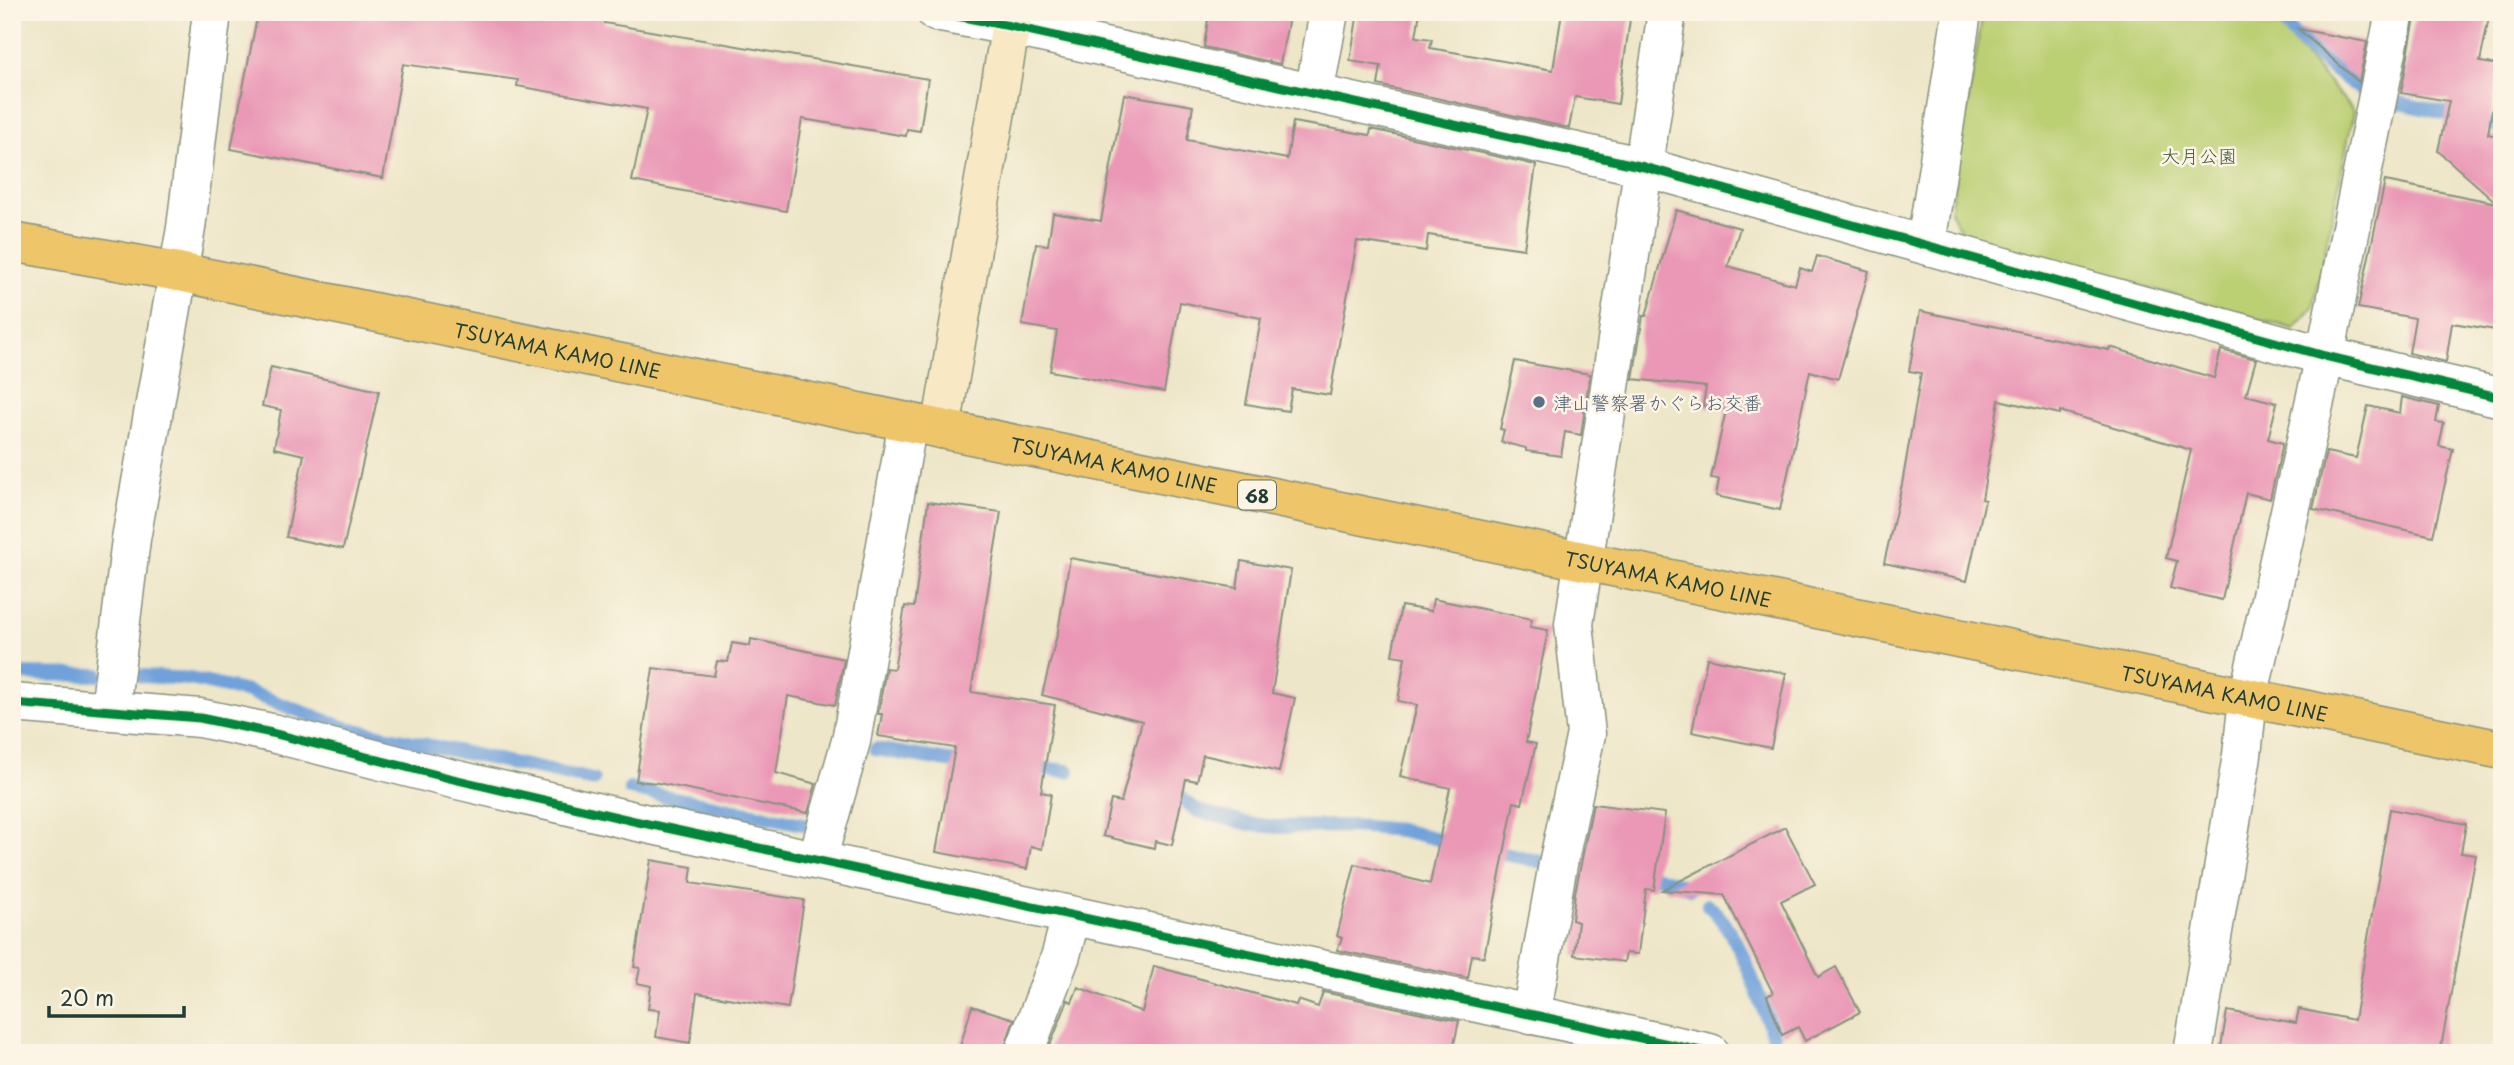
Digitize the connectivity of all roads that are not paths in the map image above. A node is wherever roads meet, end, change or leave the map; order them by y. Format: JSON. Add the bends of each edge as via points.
{"nodes":[{"id":1,"x":212,"y":12,"type":"edge"},
{"id":2,"x":936,"y":12,"type":"edge"},
{"id":3,"x":1329,"y":12,"type":"edge"},
{"id":4,"x":1667,"y":12,"type":"edge"},
{"id":5,"x":1962,"y":12,"type":"edge"},
{"id":6,"x":2395,"y":12,"type":"edge"},
{"id":7,"x":1012,"y":19,"type":"edge"},
{"id":8,"x":1314,"y":94,"type":"junction"},
{"id":9,"x":1644,"y":167,"type":"junction"},
{"id":10,"x":12,"y":242,"type":"edge"},
{"id":11,"x":1926,"y":244,"type":"junction"},
{"id":12,"x":179,"y":272,"type":"junction"},
{"id":13,"x":2325,"y":356,"type":"junction"},
{"id":14,"x":2502,"y":398,"type":"edge"},
{"id":15,"x":925,"y":426,"type":"junction"},
{"id":16,"x":1584,"y":563,"type":"junction"},
{"id":17,"x":2248,"y":698,"type":"junction"},
{"id":18,"x":12,"y":703,"type":"edge"},
{"id":19,"x":110,"y":710,"type":"junction"},
{"id":20,"x":2502,"y":750,"type":"edge"},
{"id":21,"x":817,"y":860,"type":"junction"},
{"id":22,"x":1070,"y":916,"type":"junction"},
{"id":23,"x":1531,"y":1016,"type":"junction"},
{"id":24,"x":1024,"y":1053,"type":"edge"},
{"id":25,"x":1710,"y":1053,"type":"edge"},
{"id":26,"x":2193,"y":1053,"type":"edge"}],
"edges":[{"from":1,"to":12,"type":"street"},
{"from":2,"to":7,"type":"street"},
{"from":3,"to":8,"type":"street"},
{"from":4,"to":9,"type":"street"},
{"from":5,"to":11,"type":"street"},
{"from":6,"to":13,"type":"street"},
{"from":7,"to":8,"type":"street"},
{"from":7,"to":15,"type":"street"},
{"from":8,"to":9,"type":"street"},
{"from":9,"to":11,"type":"street"},
{"from":9,"to":16,"type":"street"},
{"from":10,"to":12,"type":"main road","name":"TSUYAMA KAMO LINE","number":"68"},
{"from":11,"to":13,"type":"street"},
{"from":12,"to":15,"type":"main road","name":"TSUYAMA KAMO LINE","number":"68"},
{"from":12,"to":19,"type":"street","via":[[131,539]]},
{"from":13,"to":14,"type":"street"},
{"from":13,"to":17,"type":"street"},
{"from":15,"to":16,"type":"main road","name":"TSUYAMA KAMO LINE","number":"68"},
{"from":15,"to":21,"type":"street","via":[[851,741]]},
{"from":16,"to":17,"type":"main road","name":"TSUYAMA KAMO LINE","number":"68"},
{"from":16,"to":23,"type":"street","via":[[1574,624],[1586,734]]},
{"from":17,"to":20,"type":"main road","name":"TSUYAMA KAMO LINE","number":"68"},
{"from":17,"to":26,"type":"street"},
{"from":18,"to":19,"type":"street"},
{"from":19,"to":21,"type":"street","via":[[200,718]]},
{"from":21,"to":22,"type":"street"},
{"from":22,"to":23,"type":"street"},
{"from":22,"to":24,"type":"street","via":[[1061,955]]},
{"from":23,"to":25,"type":"street"}]}
